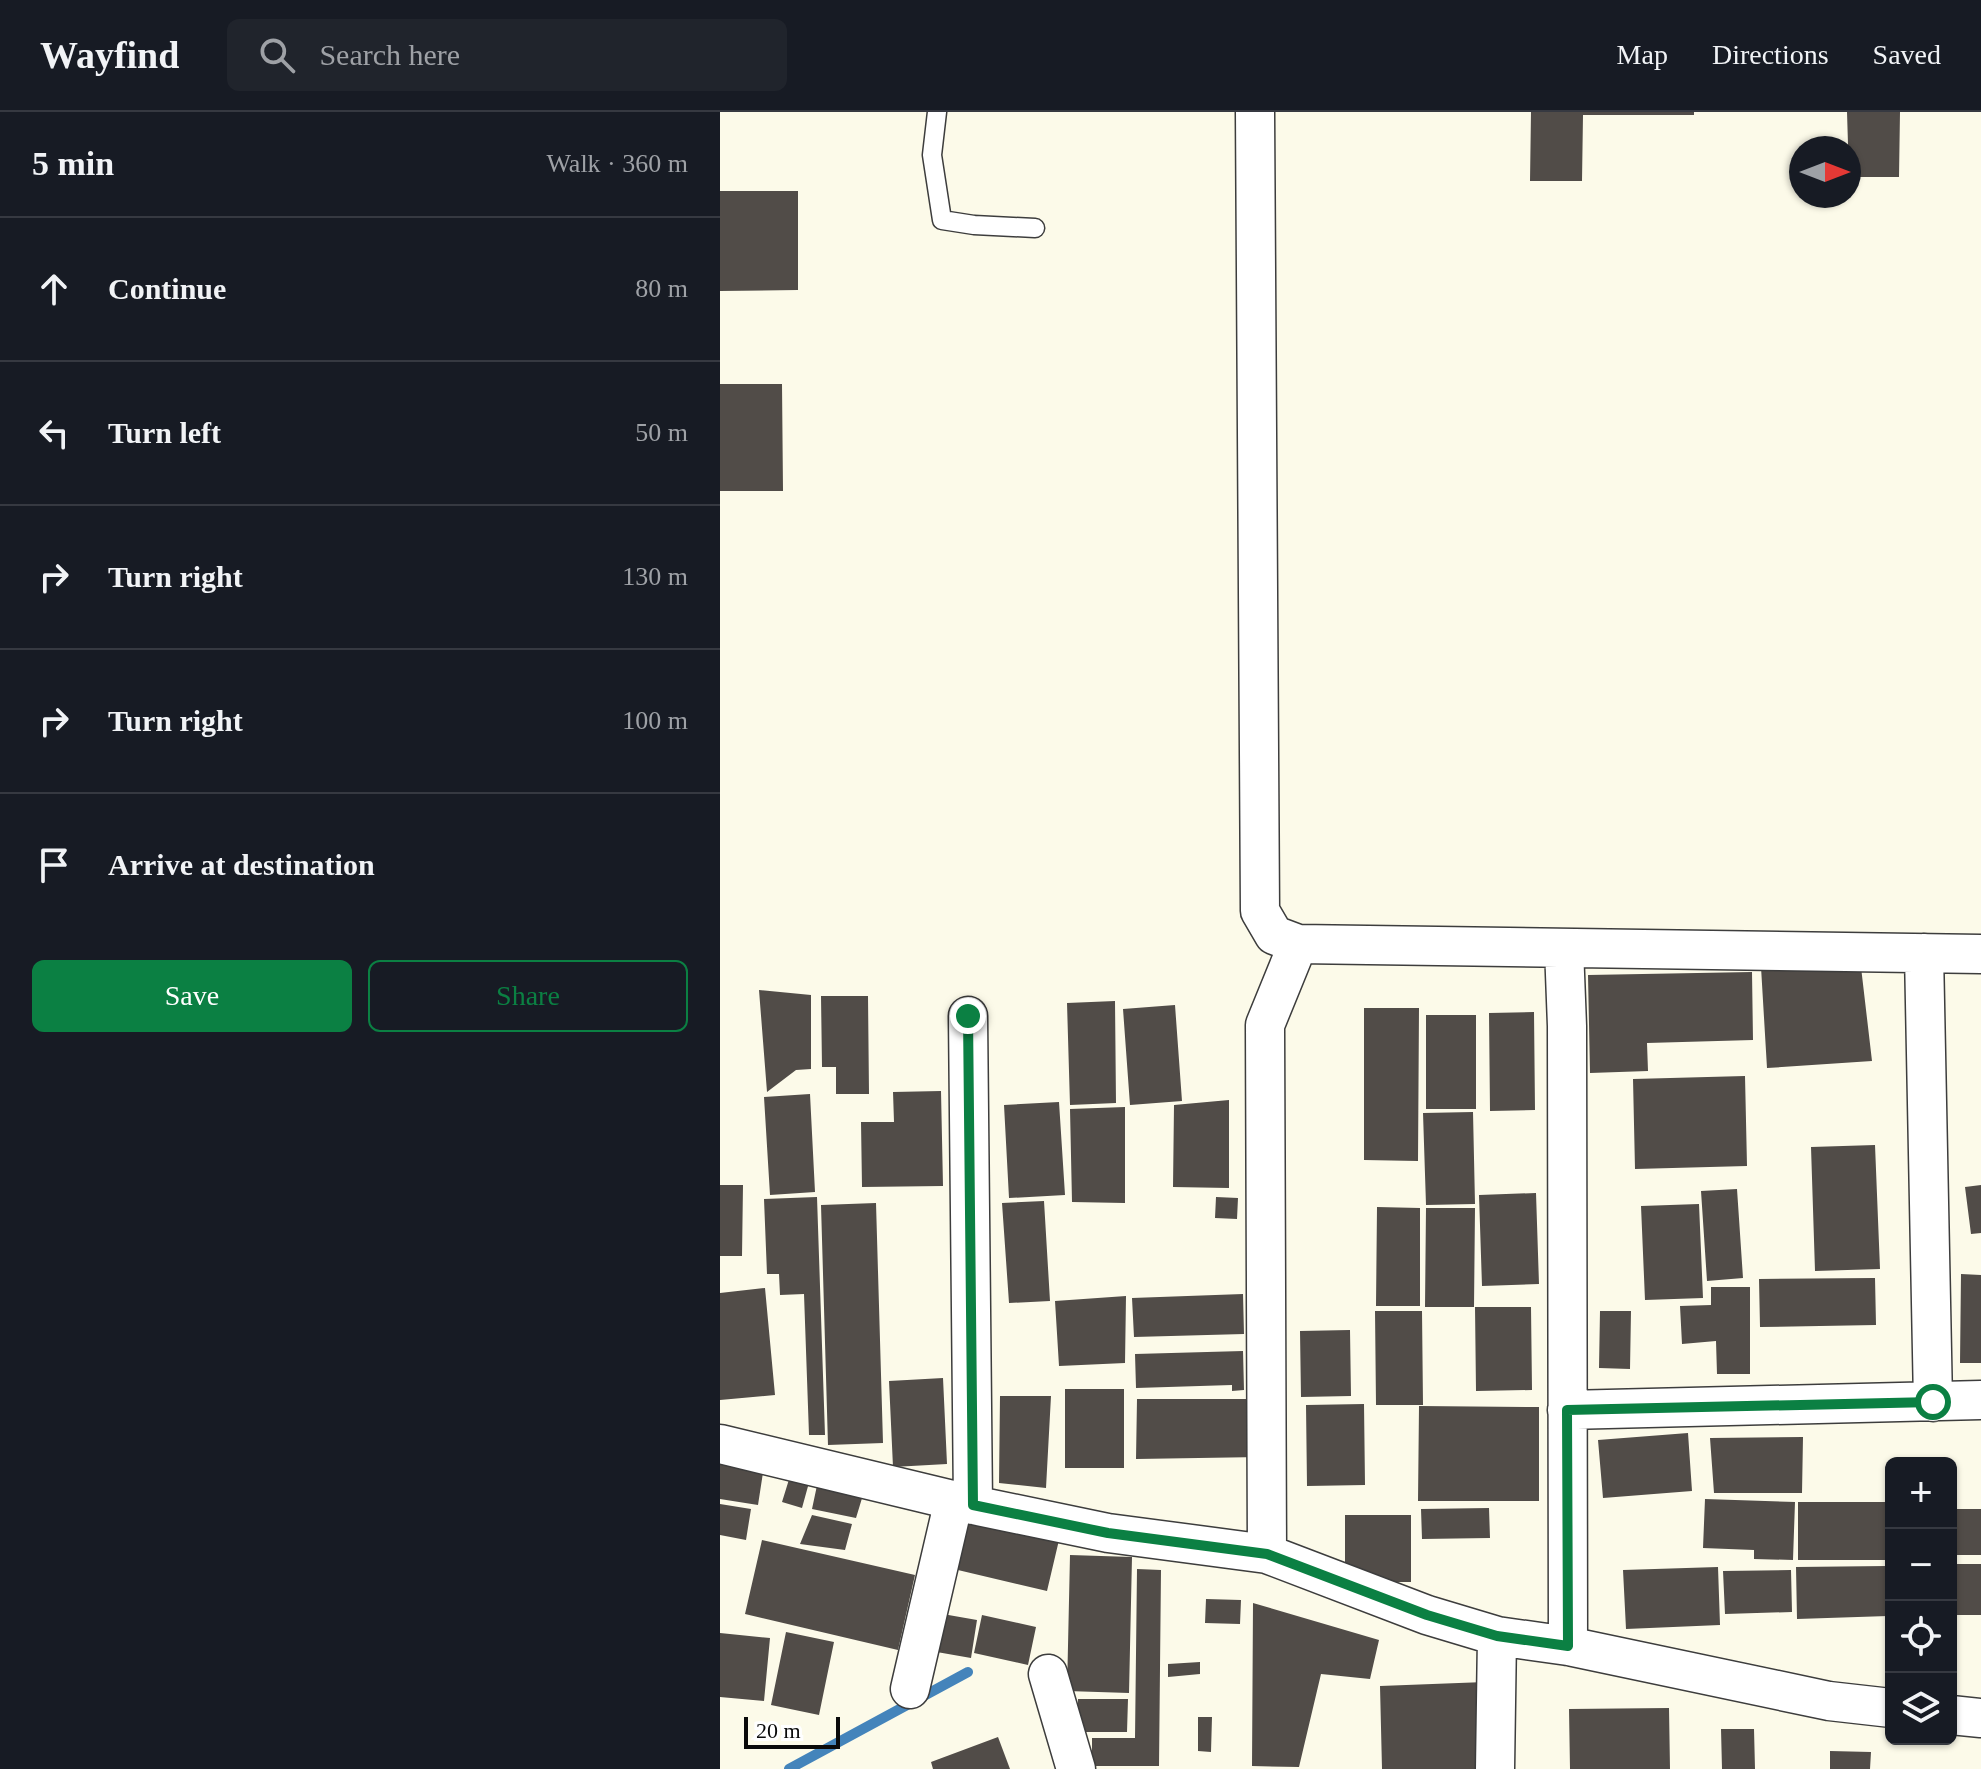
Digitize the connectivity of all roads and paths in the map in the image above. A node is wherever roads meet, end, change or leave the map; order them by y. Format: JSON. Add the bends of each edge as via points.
{"nodes":[{"id":1,"x":937,"y":112,"type":"edge"},
{"id":2,"x":1255,"y":112,"type":"edge"},
{"id":3,"x":1035,"y":228,"type":"dead end"},
{"id":4,"x":1298,"y":944,"type":"junction"},
{"id":5,"x":1564,"y":948,"type":"junction"},
{"id":6,"x":1924,"y":953,"type":"junction"},
{"id":7,"x":1981,"y":954,"type":"edge"},
{"id":8,"x":968,"y":1016,"type":"dead end"},
{"id":9,"x":1981,"y":1400,"type":"edge"},
{"id":10,"x":1933,"y":1402,"type":"junction"},
{"id":11,"x":1567,"y":1410,"type":"junction"},
{"id":12,"x":720,"y":1444,"type":"edge"},
{"id":13,"x":964,"y":1503,"type":"junction"},
{"id":14,"x":1267,"y":1554,"type":"junction"},
{"id":15,"x":1497,"y":1636,"type":"junction"},
{"id":16,"x":1568,"y":1646,"type":"junction"},
{"id":17,"x":1048,"y":1674,"type":"dead end"},
{"id":18,"x":910,"y":1689,"type":"dead end"},
{"id":19,"x":1885,"y":1707,"type":"edge"},
{"id":20,"x":1957,"y":1716,"type":"edge"},
{"id":21,"x":1981,"y":1718,"type":"edge"},
{"id":22,"x":1076,"y":1769,"type":"edge"},
{"id":23,"x":1495,"y":1769,"type":"edge"}],
"edges":[{"from":1,"to":3,"type":"lane","via":[[932,155],[942,220]]},
{"from":2,"to":4,"type":"street","via":[[1260,911],[1274,935]]},
{"from":4,"to":5,"type":"street"},
{"from":4,"to":14,"type":"street","via":[[1265,1025]]},
{"from":5,"to":6,"type":"street"},
{"from":5,"to":11,"type":"street"},
{"from":6,"to":7,"type":"street"},
{"from":6,"to":10,"type":"street"},
{"from":8,"to":13,"type":"street"},
{"from":9,"to":10,"type":"street"},
{"from":10,"to":11,"type":"street"},
{"from":11,"to":16,"type":"street"},
{"from":12,"to":13,"type":"street"},
{"from":13,"to":14,"type":"street","via":[[1108,1533]]},
{"from":13,"to":18,"type":"street"},
{"from":14,"to":15,"type":"street"},
{"from":15,"to":16,"type":"street"},
{"from":15,"to":23,"type":"street"},
{"from":16,"to":19,"type":"street","via":[[1829,1701]]},
{"from":17,"to":22,"type":"street"},
{"from":20,"to":21,"type":"street"}]}
